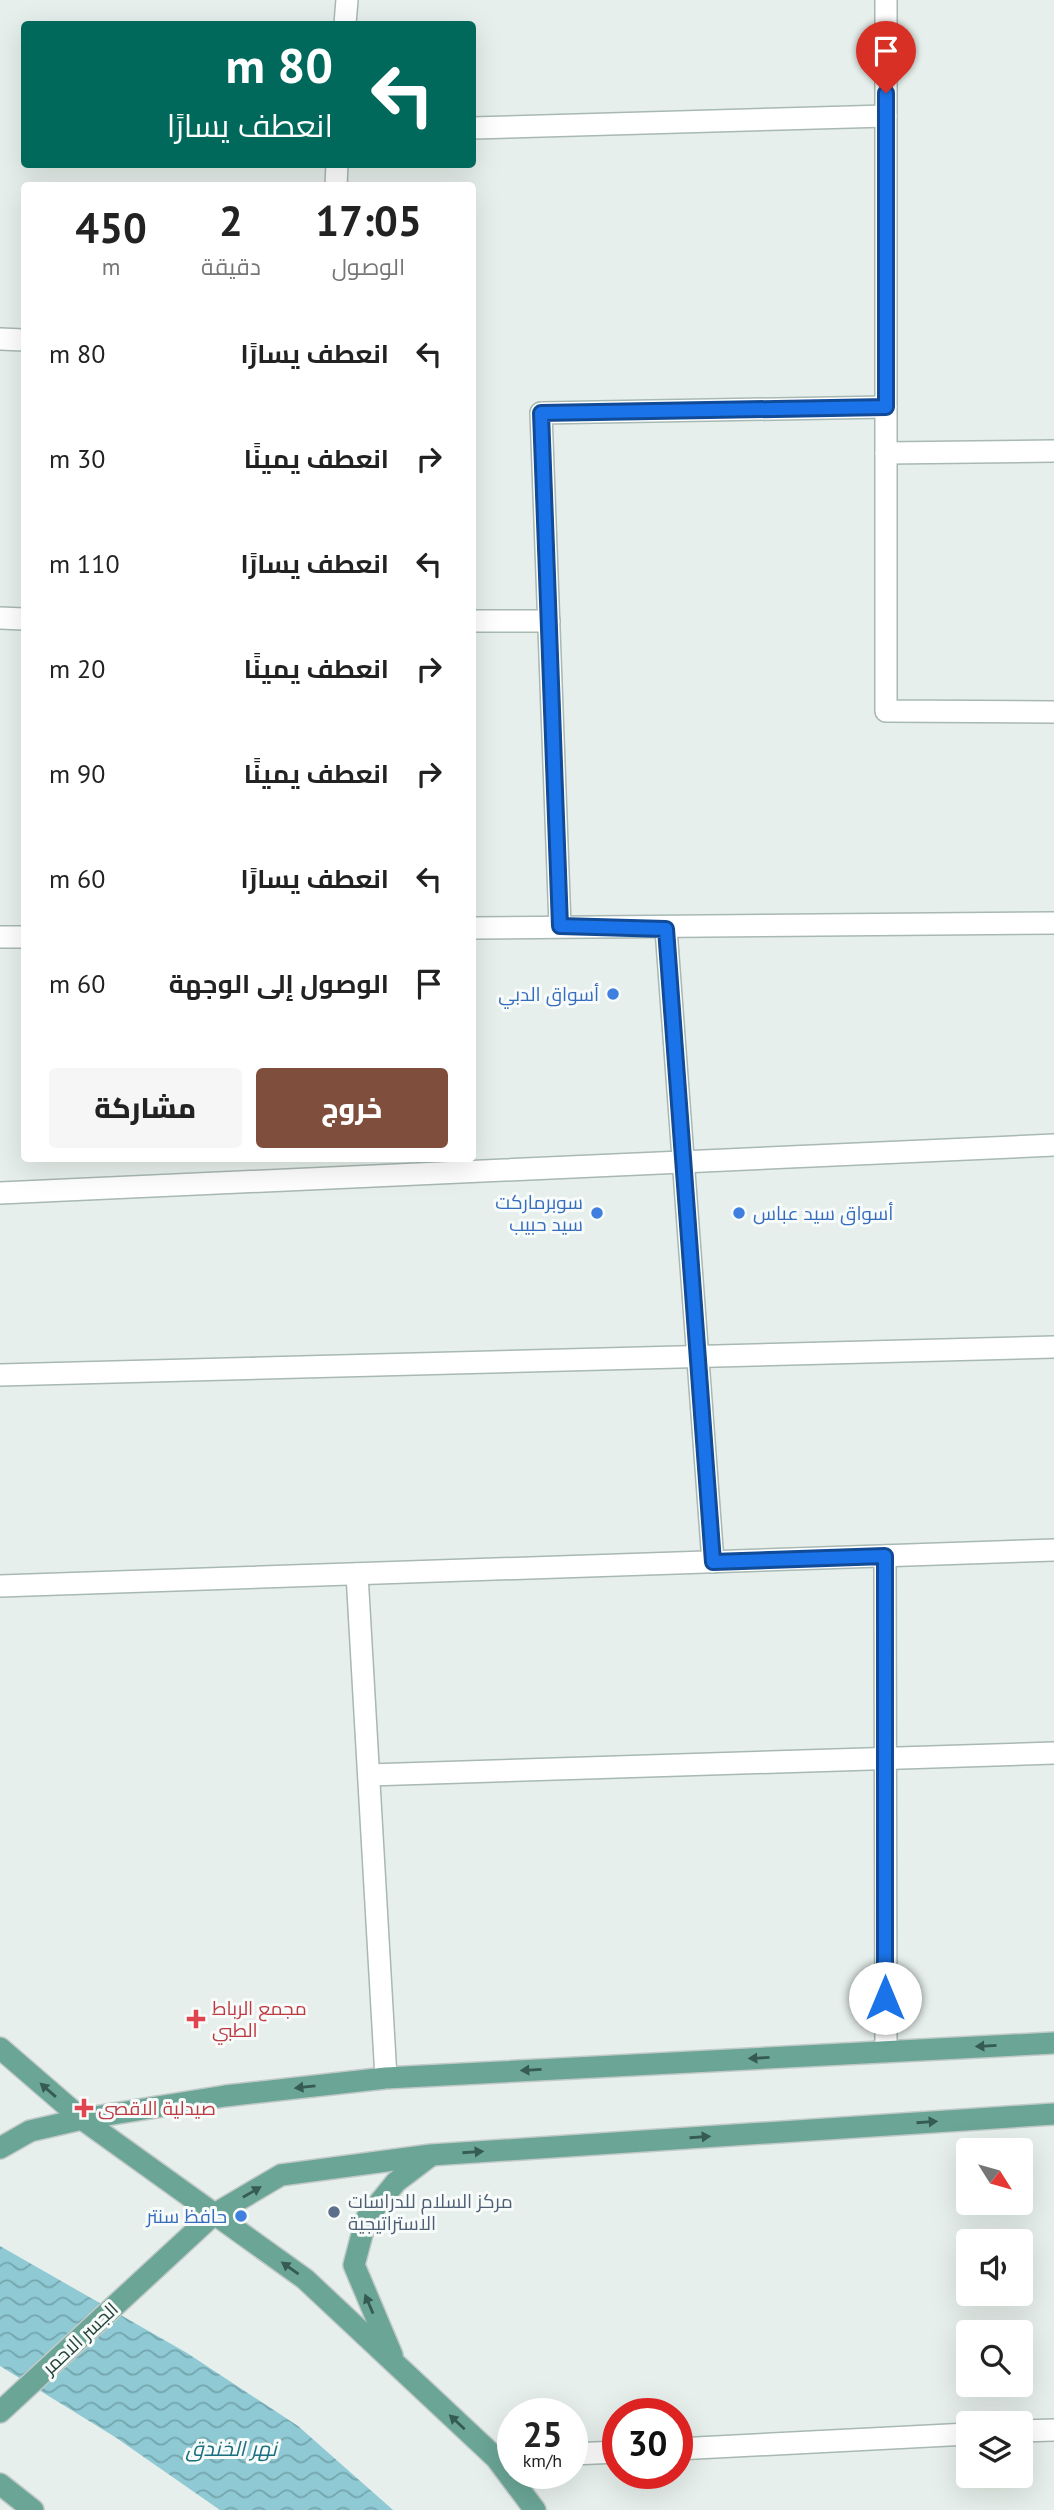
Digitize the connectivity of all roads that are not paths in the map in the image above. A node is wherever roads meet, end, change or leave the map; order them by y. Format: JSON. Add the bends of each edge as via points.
{"nodes":[{"id":1,"x":347,"y":0,"type":"edge"},
{"id":2,"x":887,"y":0,"type":"edge"},
{"id":3,"x":345,"y":21,"type":"edge"},
{"id":4,"x":886,"y":116,"type":"junction"},
{"id":5,"x":476,"y":128,"type":"edge"},
{"id":6,"x":0,"y":339,"type":"edge"},
{"id":7,"x":21,"y":340,"type":"edge"},
{"id":8,"x":886,"y":407,"type":"junction"},
{"id":9,"x":1054,"y":451,"type":"edge"},
{"id":10,"x":886,"y":453,"type":"junction"},
{"id":11,"x":0,"y":618,"type":"edge"},
{"id":12,"x":21,"y":619,"type":"edge"},
{"id":13,"x":476,"y":621,"type":"edge"},
{"id":14,"x":549,"y":621,"type":"junction"},
{"id":15,"x":1054,"y":712,"type":"edge"},
{"id":16,"x":1054,"y":923,"type":"edge"},
{"id":17,"x":560,"y":926,"type":"junction"},
{"id":18,"x":476,"y":928,"type":"edge"},
{"id":19,"x":666,"y":929,"type":"junction"},
{"id":20,"x":0,"y":937,"type":"edge"},
{"id":21,"x":21,"y":937,"type":"edge"},
{"id":22,"x":1054,"y":1145,"type":"edge"},
{"id":23,"x":684,"y":1161,"type":"junction"},
{"id":24,"x":0,"y":1193,"type":"edge"},
{"id":25,"x":1054,"y":1347,"type":"edge"},
{"id":26,"x":698,"y":1357,"type":"junction"},
{"id":27,"x":0,"y":1375,"type":"edge"},
{"id":28,"x":1054,"y":1550,"type":"edge"},
{"id":29,"x":885,"y":1556,"type":"junction"},
{"id":30,"x":713,"y":1562,"type":"junction"},
{"id":31,"x":357,"y":1574,"type":"junction"},
{"id":32,"x":0,"y":1586,"type":"edge"},
{"id":33,"x":1054,"y":1753,"type":"edge"},
{"id":34,"x":884,"y":1758,"type":"junction"},
{"id":35,"x":369,"y":1775,"type":"junction"},
{"id":36,"x":1054,"y":2043,"type":"edge"},
{"id":37,"x":0,"y":2048,"type":"edge"},
{"id":38,"x":886,"y":2051,"type":"junction"},
{"id":39,"x":386,"y":2078,"type":"junction"},
{"id":40,"x":1054,"y":2114,"type":"edge"},
{"id":41,"x":82,"y":2119,"type":"junction"},
{"id":42,"x":0,"y":2148,"type":"edge"},
{"id":43,"x":431,"y":2155,"type":"junction"},
{"id":44,"x":213,"y":2215,"type":"junction"},
{"id":45,"x":397,"y":2366,"type":"junction"},
{"id":46,"x":0,"y":2412,"type":"edge"},
{"id":47,"x":1054,"y":2430,"type":"edge"},
{"id":48,"x":1033,"y":2431,"type":"edge"},
{"id":49,"x":956,"y":2435,"type":"edge"},
{"id":50,"x":693,"y":2448,"type":"edge"},
{"id":51,"x":497,"y":2452,"type":"edge"},
{"id":52,"x":0,"y":2484,"type":"edge"},
{"id":53,"x":522,"y":2489,"type":"edge"},
{"id":54,"x":33,"y":2510,"type":"edge"},
{"id":55,"x":535,"y":2510,"type":"edge"}],
"edges":[{"from":1,"to":3,"type":"street"},
{"from":2,"to":4,"type":"street"},
{"from":4,"to":5,"type":"street"},
{"from":4,"to":8,"type":"street"},
{"from":6,"to":7,"type":"street"},
{"from":8,"to":10,"type":"street"},
{"from":8,"to":14,"type":"street","via":[[541,413]]},
{"from":9,"to":10,"type":"street"},
{"from":10,"to":15,"type":"street","via":[[886,711]]},
{"from":11,"to":12,"type":"street"},
{"from":13,"to":14,"type":"street"},
{"from":14,"to":17,"type":"street"},
{"from":16,"to":19,"type":"street"},
{"from":17,"to":18,"type":"street"},
{"from":17,"to":19,"type":"street"},
{"from":19,"to":23,"type":"street"},
{"from":20,"to":21,"type":"street"},
{"from":22,"to":23,"type":"street"},
{"from":23,"to":24,"type":"street"},
{"from":23,"to":26,"type":"street"},
{"from":25,"to":26,"type":"street"},
{"from":26,"to":27,"type":"street"},
{"from":26,"to":30,"type":"street"},
{"from":28,"to":29,"type":"street"},
{"from":29,"to":30,"type":"street"},
{"from":29,"to":34,"type":"street"},
{"from":30,"to":31,"type":"street"},
{"from":31,"to":32,"type":"street"},
{"from":31,"to":35,"type":"street"},
{"from":33,"to":34,"type":"street"},
{"from":34,"to":35,"type":"street"},
{"from":34,"to":38,"type":"street"},
{"from":35,"to":39,"type":"street"},
{"from":36,"to":38,"type":"main road","one_way":true},
{"from":41,"to":37,"type":"main road","one_way":true},
{"from":38,"to":39,"type":"main road","one_way":true},
{"from":39,"to":41,"type":"main road","one_way":true,"via":[[225,2096]]},
{"from":43,"to":40,"type":"main road","name":"الجسر الاحمر","one_way":true},
{"from":41,"to":42,"type":"main road","via":[[30,2131]]},
{"from":41,"to":44,"type":"main road"},
{"from":44,"to":43,"type":"main road","name":"الجسر الاحمر","one_way":true,"via":[[281,2175]]},
{"from":45,"to":43,"type":"main road","one_way":true,"via":[[354,2265],[366,2219],[396,2182]]},
{"from":45,"to":44,"type":"main road","one_way":true,"via":[[305,2279]]},
{"from":44,"to":46,"type":"main road","name":"الجسر الاحمر"},
{"from":51,"to":45,"type":"main road","one_way":true},
{"from":47,"to":48,"type":"street"},
{"from":49,"to":50,"type":"street"},
{"from":52,"to":54,"type":"main road"},
{"from":53,"to":55,"type":"main road"}]}
